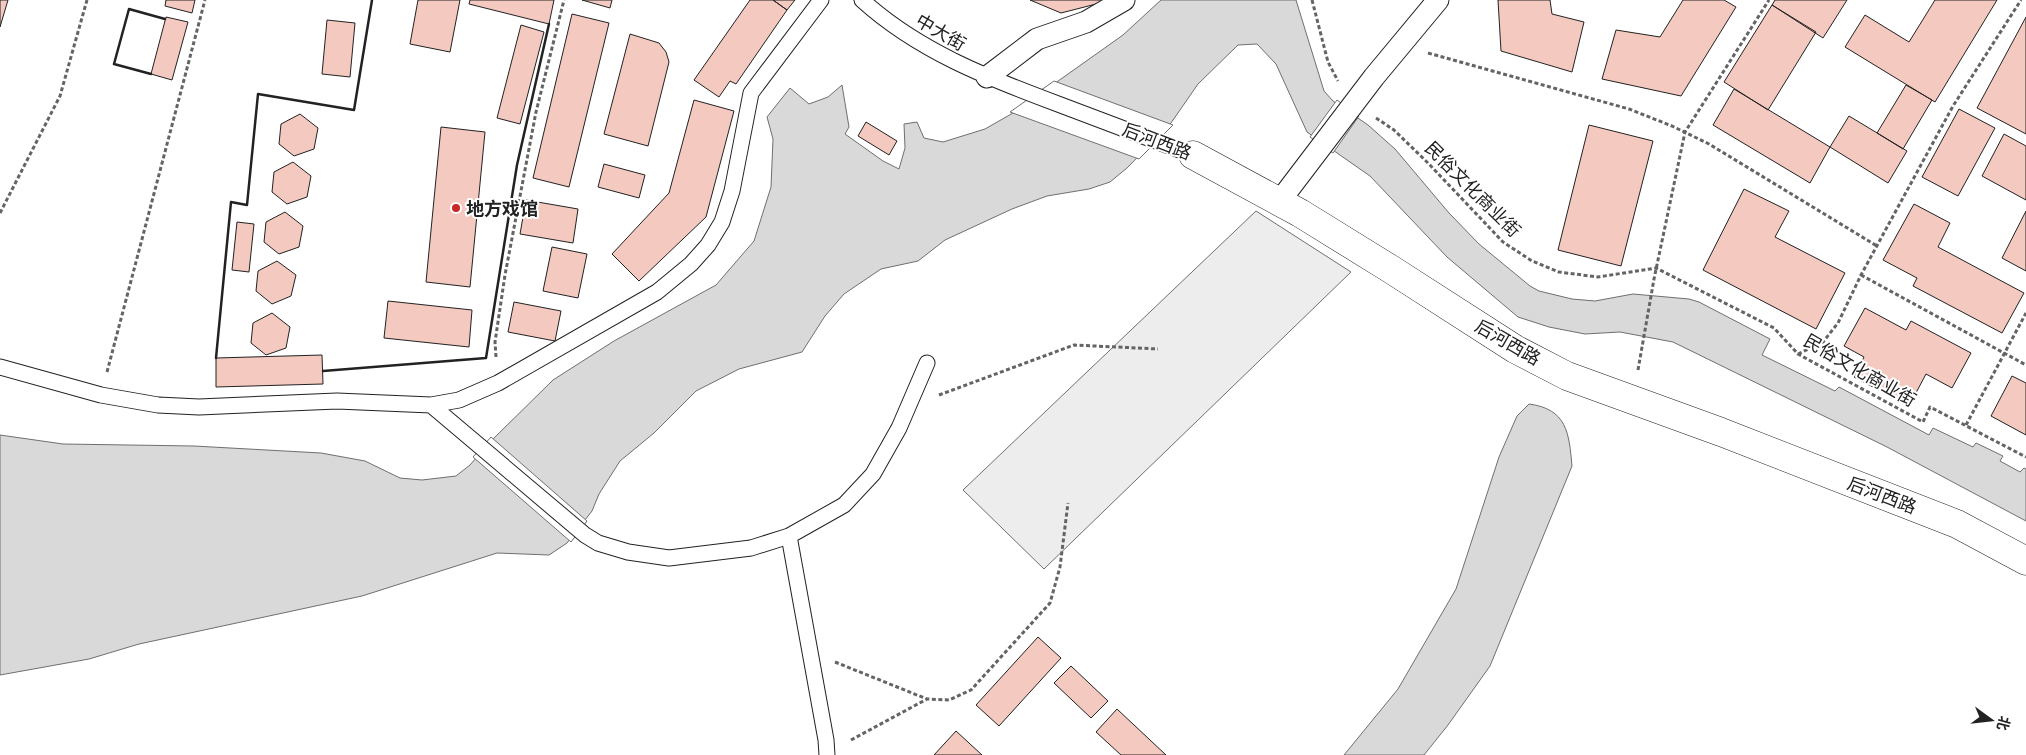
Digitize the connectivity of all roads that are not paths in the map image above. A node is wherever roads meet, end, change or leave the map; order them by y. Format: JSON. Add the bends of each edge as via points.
{"nodes":[{"id":1,"x":821,"y":0,"type":"edge"},
{"id":2,"x":862,"y":0,"type":"edge"},
{"id":3,"x":1124,"y":0,"type":"edge"},
{"id":4,"x":1438,"y":0,"type":"edge"},
{"id":5,"x":988,"y":77,"type":"junction"},
{"id":6,"x":1008,"y":85,"type":"joint"},
{"id":7,"x":1193,"y":154,"type":"joint"},
{"id":8,"x":1279,"y":202,"type":"junction"},
{"id":9,"x":927,"y":363,"type":"dead end"},
{"id":10,"x":0,"y":367,"type":"edge"},
{"id":11,"x":431,"y":406,"type":"junction"},
{"id":12,"x":789,"y":536,"type":"junction"},
{"id":13,"x":2026,"y":560,"type":"edge"},
{"id":14,"x":826,"y":754,"type":"edge"}],
"edges":[{"from":1,"to":11,"type":"lane","via":[[751,93],[732,191],[722,222],[691,264],[657,292],[498,383],[459,400]]},
{"from":2,"to":5,"type":"lane","name":"中大街","via":[[910,36],[955,63]]},
{"from":3,"to":5,"type":"street","via":[[1086,22],[1037,40]]},
{"from":4,"to":8,"type":"street"},
{"from":5,"to":6,"type":"lane","name":"中大街"},
{"from":6,"to":7,"type":"lane","name":"后河西路"},
{"from":7,"to":8,"type":"street","name":"后河西路"},
{"from":8,"to":13,"type":"street","name":"后河西路","via":[[1515,349],[1567,376],[1957,524]]},
{"from":9,"to":12,"type":"lane","via":[[899,428],[873,474],[844,505]]},
{"from":10,"to":11,"type":"lane","via":[[101,395],[158,405],[199,408],[337,401]]},
{"from":11,"to":12,"type":"lane","via":[[598,543],[628,552],[669,558],[751,548]]},
{"from":12,"to":14,"type":"lane"}]}
